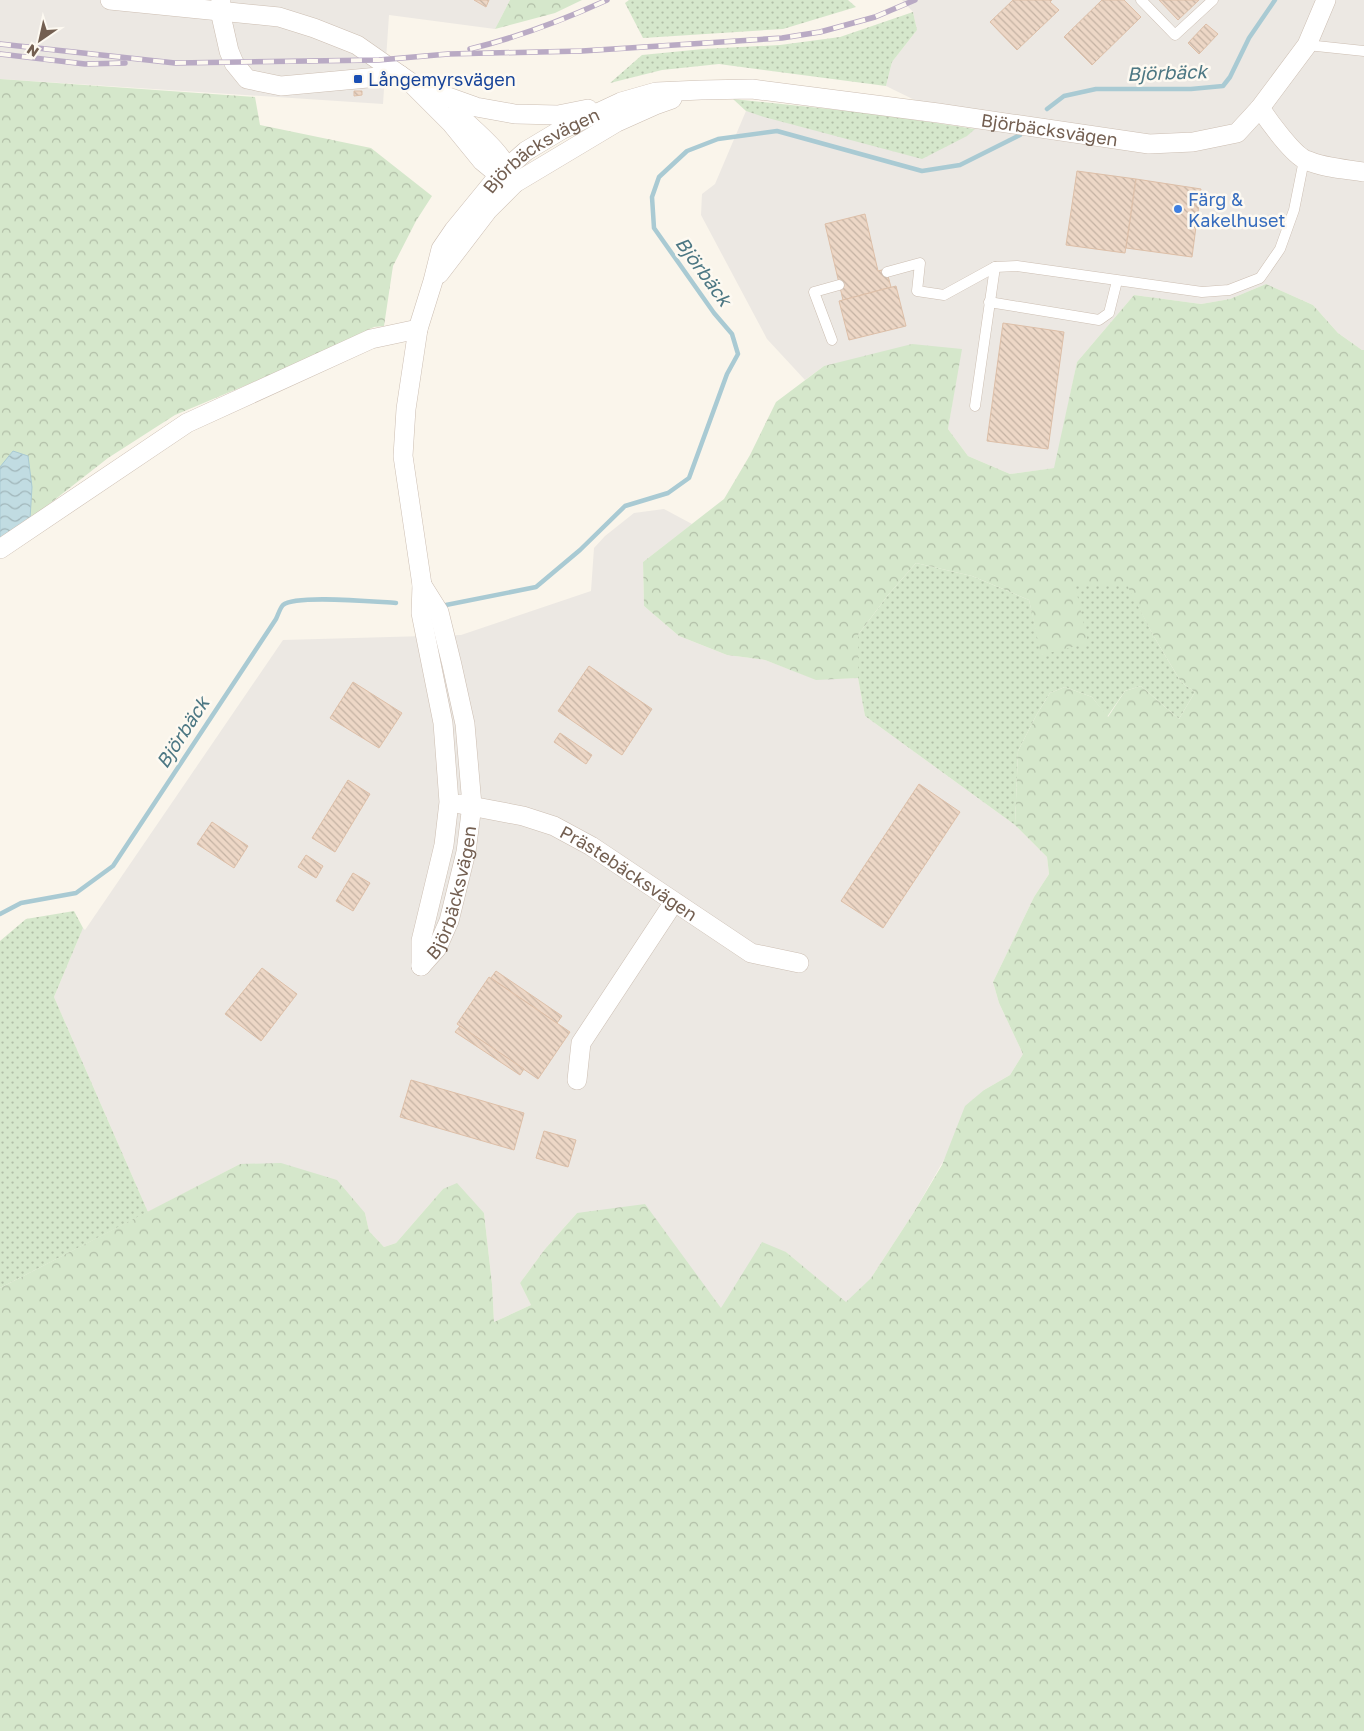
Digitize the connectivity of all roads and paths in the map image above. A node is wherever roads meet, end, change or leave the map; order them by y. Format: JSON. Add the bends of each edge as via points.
{"nodes":[{"id":1,"x":110,"y":0,"type":"edge"},
{"id":2,"x":1141,"y":0,"type":"edge"},
{"id":3,"x":1213,"y":0,"type":"edge"},
{"id":4,"x":1326,"y":0,"type":"edge"},
{"id":5,"x":220,"y":5,"type":"edge"},
{"id":6,"x":1307,"y":45,"type":"junction"},
{"id":7,"x":1364,"y":51,"type":"edge"},
{"id":8,"x":405,"y":78,"type":"junction"},
{"id":9,"x":701,"y":90,"type":"junction"},
{"id":10,"x":434,"y":92,"type":"junction"},
{"id":11,"x":621,"y":102,"type":"junction"},
{"id":12,"x":1260,"y":108,"type":"junction"},
{"id":13,"x":1304,"y":160,"type":"junction"},
{"id":14,"x":1364,"y":172,"type":"edge"},
{"id":15,"x":507,"y":175,"type":"junction"},
{"id":16,"x":995,"y":267,"type":"junction"},
{"id":17,"x":887,"y":272,"type":"dead end"},
{"id":18,"x":1117,"y":280,"type":"junction"},
{"id":19,"x":839,"y":285,"type":"dead end"},
{"id":20,"x":989,"y":302,"type":"junction"},
{"id":21,"x":418,"y":329,"type":"junction"},
{"id":22,"x":832,"y":340,"type":"dead end"},
{"id":23,"x":974,"y":406,"type":"dead end"},
{"id":24,"x":0,"y":549,"type":"edge"},
{"id":25,"x":422,"y":584,"type":"junction"},
{"id":26,"x":449,"y":802,"type":"junction"},
{"id":27,"x":472,"y":806,"type":"junction"},
{"id":28,"x":674,"y":902,"type":"junction"},
{"id":29,"x":799,"y":963,"type":"dead end"},
{"id":30,"x":577,"y":1080,"type":"dead end"}],
"edges":[{"from":1,"to":5,"type":"street"},
{"from":2,"to":3,"type":"lane","via":[[1175,35]]},
{"from":4,"to":6,"type":"street","name":"Björbäcksvägen"},
{"from":5,"to":8,"type":"street","via":[[314,28],[357,45]]},
{"from":5,"to":8,"type":"street","via":[[234,63],[246,78],[281,86]]},
{"from":6,"to":7,"type":"lane"},
{"from":6,"to":12,"type":"street","name":"Björbäcksvägen"},
{"from":8,"to":10,"type":"street"},
{"from":8,"to":15,"type":"street","via":[[452,124],[482,161]]},
{"from":9,"to":11,"type":"street","name":"Björbäcksvägen","via":[[656,92]]},
{"from":9,"to":12,"type":"street","name":"Björbäcksvägen","via":[[752,89],[1149,144],[1193,142],[1237,133]]},
{"from":9,"to":15,"type":"street","name":"Björbäcksvägen","via":[[655,105]]},
{"from":10,"to":11,"type":"street","via":[[476,107],[515,114],[558,116]]},
{"from":10,"to":15,"type":"street","via":[[495,150]]},
{"from":11,"to":15,"type":"street","name":"Björbäcksvägen","via":[[561,130],[526,151]]},
{"from":12,"to":13,"type":"street"},
{"from":13,"to":14,"type":"street"},
{"from":13,"to":18,"type":"lane","via":[[1294,210],[1280,249],[1260,278],[1229,290],[1202,292]]},
{"from":15,"to":21,"type":"street","name":"Björbäcksvägen","via":[[488,210],[433,281]]},
{"from":16,"to":17,"type":"lane","via":[[944,295],[917,291],[920,263]]},
{"from":16,"to":18,"type":"lane","via":[[1016,266]]},
{"from":16,"to":20,"type":"lane"},
{"from":18,"to":20,"type":"lane","via":[[1109,314],[1099,320]]},
{"from":19,"to":22,"type":"lane","via":[[814,292]]},
{"from":20,"to":23,"type":"lane"},
{"from":21,"to":24,"type":"street","via":[[371,338],[187,423]]},
{"from":21,"to":25,"type":"street","name":"Björbäcksvägen","via":[[406,409],[403,456]]},
{"from":25,"to":26,"type":"street","name":"Björbäcksvägen","via":[[421,613],[443,723]]},
{"from":25,"to":27,"type":"street","name":"Björbäcksvägen","via":[[439,612],[452,665],[465,724]]},
{"from":26,"to":27,"type":"street","name":"Prästebäcksvägen"},
{"from":26,"to":27,"type":"street","name":"Björbäcksvägen","via":[[444,845],[421,941],[421,966],[437,948],[448,921],[466,852]]},
{"from":27,"to":28,"type":"street","name":"Prästebäcksvägen","via":[[554,826],[591,846]]},
{"from":28,"to":29,"type":"street","name":"Prästebäcksvägen","via":[[751,953]]},
{"from":28,"to":30,"type":"street","via":[[581,1043]]}]}
